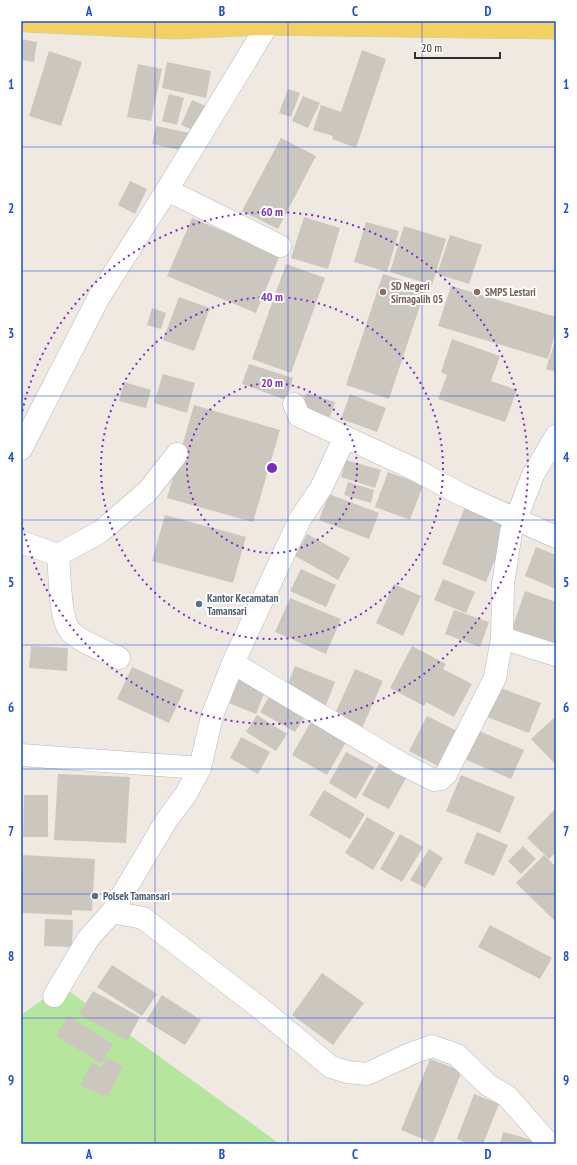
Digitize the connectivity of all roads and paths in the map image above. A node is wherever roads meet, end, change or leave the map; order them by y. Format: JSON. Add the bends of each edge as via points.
{"nodes":[{"id":1,"x":26,"y":21,"type":"edge"},
{"id":2,"x":264,"y":23,"type":"edge"},
{"id":3,"x":176,"y":24,"type":"edge"},
{"id":4,"x":556,"y":28,"type":"edge"},
{"id":5,"x":167,"y":190,"type":"junction"},
{"id":6,"x":280,"y":246,"type":"dead end"},
{"id":7,"x":294,"y":404,"type":"dead end"},
{"id":8,"x":556,"y":436,"type":"edge"},
{"id":9,"x":345,"y":437,"type":"junction"},
{"id":10,"x":21,"y":449,"type":"edge"},
{"id":11,"x":177,"y":454,"type":"dead end"},
{"id":12,"x":516,"y":519,"type":"junction"},
{"id":13,"x":556,"y":537,"type":"edge"},
{"id":14,"x":21,"y":542,"type":"edge"},
{"id":15,"x":58,"y":555,"type":"junction"},
{"id":16,"x":502,"y":638,"type":"junction"},
{"id":17,"x":556,"y":655,"type":"edge"},
{"id":18,"x":119,"y":658,"type":"dead end"},
{"id":19,"x":233,"y":663,"type":"junction"},
{"id":20,"x":21,"y":755,"type":"edge"},
{"id":21,"x":200,"y":768,"type":"junction"},
{"id":22,"x":112,"y":912,"type":"junction"},
{"id":23,"x":54,"y":996,"type":"dead end"},
{"id":24,"x":549,"y":1144,"type":"edge"}],
"edges":[{"from":1,"to":3,"type":"main road"},
{"from":2,"to":3,"type":"main road"},
{"from":2,"to":4,"type":"main road"},
{"from":2,"to":5,"type":"street"},
{"from":5,"to":6,"type":"street"},
{"from":5,"to":10,"type":"street","via":[[99,297]]},
{"from":7,"to":9,"type":"street","via":[[298,416]]},
{"from":8,"to":12,"type":"street","via":[[533,475]]},
{"from":9,"to":12,"type":"street"},
{"from":9,"to":19,"type":"street","via":[[321,488],[300,519]]},
{"from":11,"to":15,"type":"street","via":[[147,492],[122,514],[100,532]]},
{"from":12,"to":13,"type":"street"},
{"from":12,"to":16,"type":"street","via":[[511,532],[503,584]]},
{"from":14,"to":15,"type":"street"},
{"from":15,"to":18,"type":"street","via":[[64,617],[70,630],[78,637]]},
{"from":16,"to":17,"type":"street"},
{"from":16,"to":19,"type":"street","via":[[495,678],[446,774],[438,781],[402,764]]},
{"from":19,"to":21,"type":"street","via":[[212,716]]},
{"from":20,"to":21,"type":"street"},
{"from":21,"to":22,"type":"street"},
{"from":22,"to":23,"type":"street","via":[[88,939]]},
{"from":22,"to":24,"type":"street","via":[[143,918],[260,1008],[331,1067],[367,1074],[432,1046],[457,1055],[488,1085],[507,1096]]}]}
